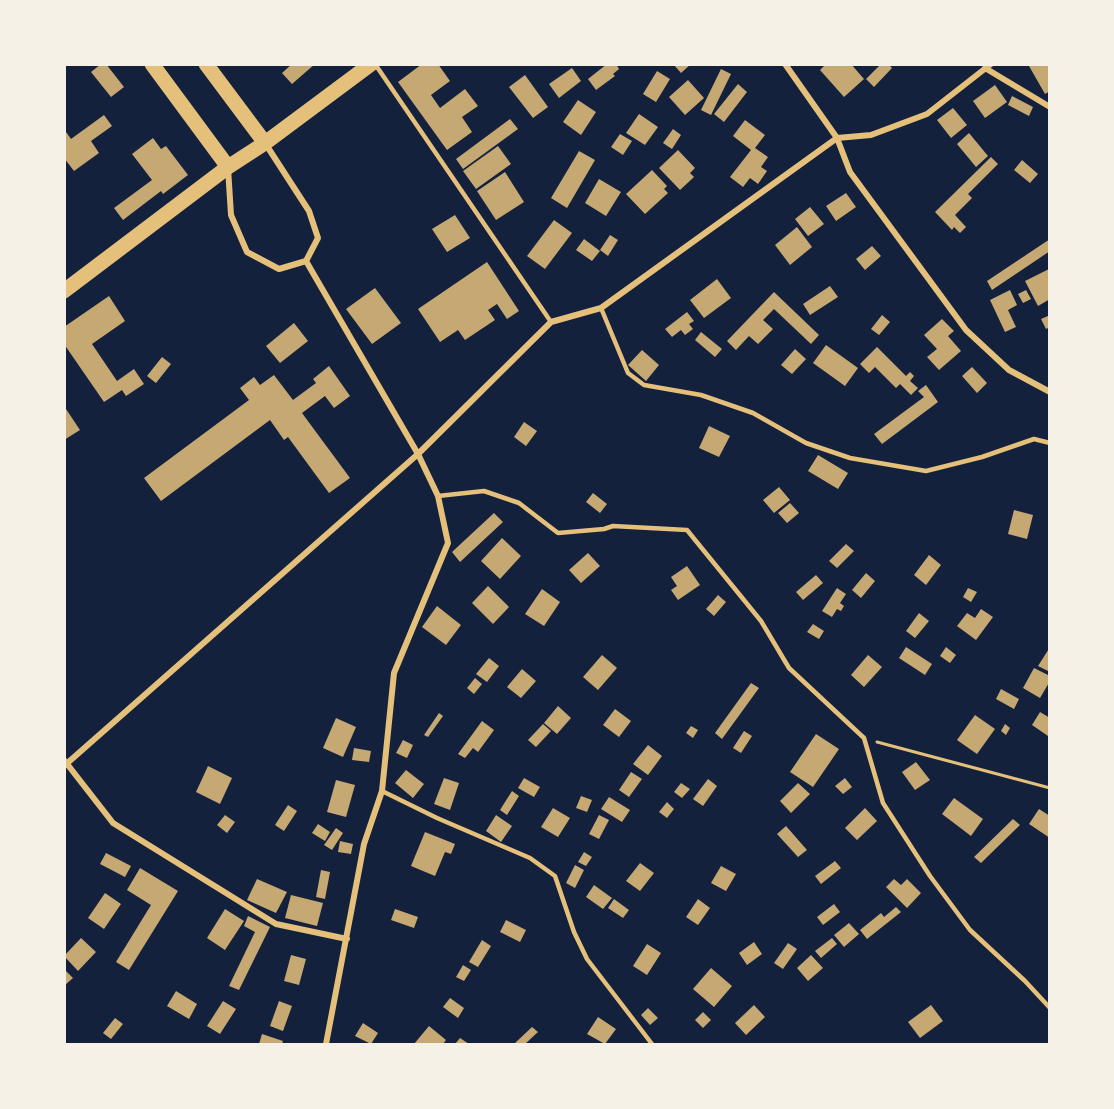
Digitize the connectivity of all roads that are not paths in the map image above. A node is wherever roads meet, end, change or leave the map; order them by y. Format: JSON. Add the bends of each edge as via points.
{"nodes":[{"id":1,"x":152,"y":64,"type":"edge"},
{"id":2,"x":206,"y":64,"type":"edge"},
{"id":3,"x":373,"y":64,"type":"edge"},
{"id":4,"x":785,"y":64,"type":"edge"},
{"id":5,"x":988,"y":66,"type":"edge"},
{"id":6,"x":1050,"y":107,"type":"edge"},
{"id":7,"x":837,"y":138,"type":"junction"},
{"id":8,"x":265,"y":143,"type":"junction"},
{"id":9,"x":228,"y":167,"type":"junction"},
{"id":10,"x":306,"y":261,"type":"junction"},
{"id":11,"x":64,"y":291,"type":"edge"},
{"id":12,"x":601,"y":308,"type":"junction"},
{"id":13,"x":550,"y":322,"type":"junction"},
{"id":14,"x":1050,"y":392,"type":"edge"},
{"id":15,"x":1050,"y":443,"type":"edge"},
{"id":16,"x":418,"y":454,"type":"junction"},
{"id":17,"x":438,"y":496,"type":"junction"},
{"id":18,"x":65,"y":763,"type":"edge"},
{"id":19,"x":382,"y":791,"type":"junction"},
{"id":20,"x":347,"y":939,"type":"junction"},
{"id":21,"x":1050,"y":1008,"type":"edge"},
{"id":22,"x":326,"y":1044,"type":"edge"},
{"id":23,"x":652,"y":1044,"type":"edge"}],
"edges":[{"from":1,"to":9,"type":"main road"},
{"from":2,"to":8,"type":"main road"},
{"from":3,"to":8,"type":"main road"},
{"from":3,"to":13,"type":"lane"},
{"from":4,"to":7,"type":"street"},
{"from":5,"to":6,"type":"street"},
{"from":5,"to":7,"type":"street","via":[[927,114],[871,135]]},
{"from":7,"to":12,"type":"street"},
{"from":7,"to":14,"type":"street","via":[[850,171],[966,330],[1009,370]]},
{"from":8,"to":9,"type":"main road"},
{"from":8,"to":10,"type":"street","via":[[309,211],[318,238]]},
{"from":9,"to":10,"type":"street","via":[[231,215],[247,252],[279,269]]},
{"from":9,"to":11,"type":"main road"},
{"from":10,"to":16,"type":"street"},
{"from":12,"to":13,"type":"street"},
{"from":12,"to":15,"type":"lane","via":[[628,373],[644,385],[701,395],[753,413],[806,443],[849,458],[926,471],[1034,440]]},
{"from":13,"to":16,"type":"street"},
{"from":16,"to":17,"type":"street"},
{"from":16,"to":18,"type":"street"},
{"from":17,"to":19,"type":"street","via":[[448,543],[394,673]]},
{"from":17,"to":21,"type":"lane","via":[[484,491],[519,503],[558,533],[613,526],[687,530],[761,621],[789,668],[864,738],[883,803],[970,930]]},
{"from":18,"to":20,"type":"street","via":[[113,823],[276,924]]},
{"from":19,"to":20,"type":"street","via":[[364,844]]},
{"from":19,"to":23,"type":"lane","via":[[530,858],[555,876],[587,959]]},
{"from":20,"to":22,"type":"street"}]}
